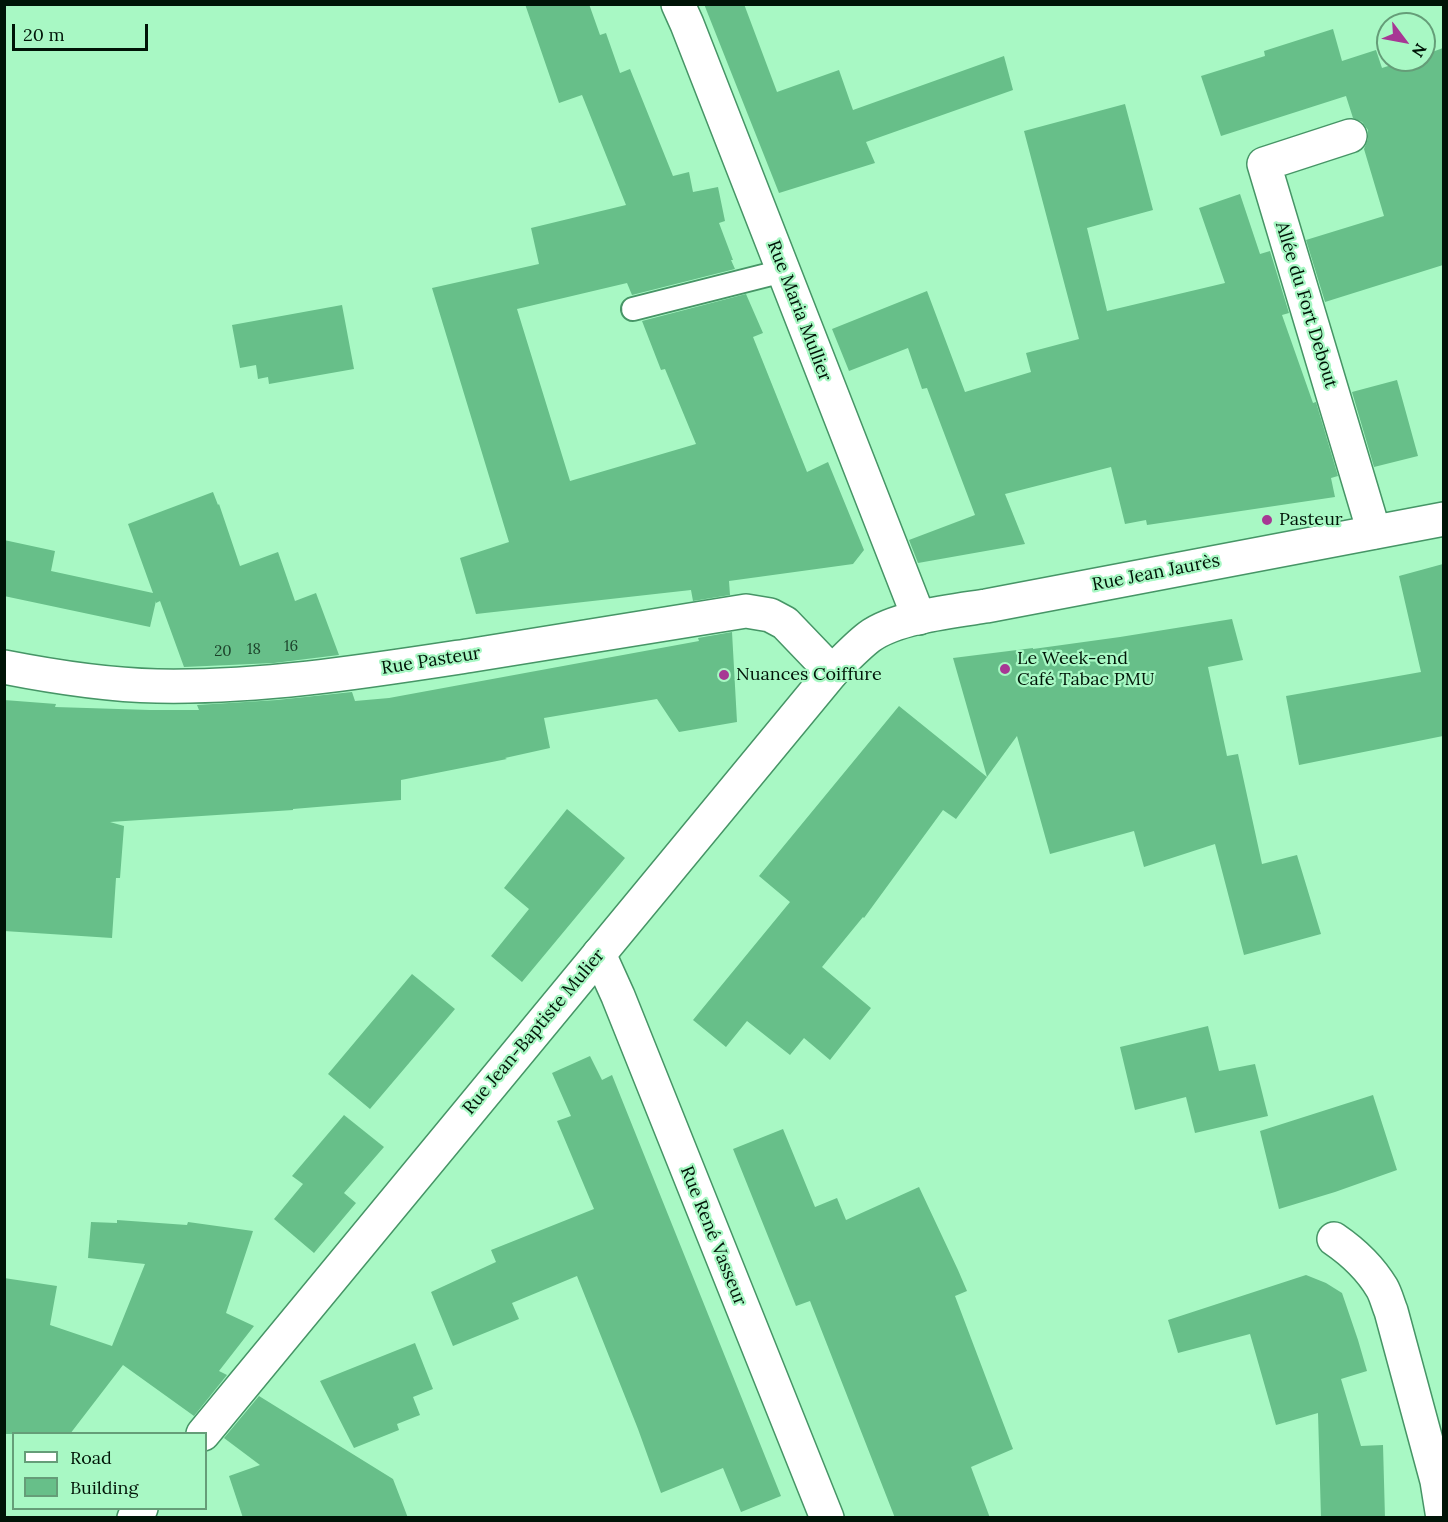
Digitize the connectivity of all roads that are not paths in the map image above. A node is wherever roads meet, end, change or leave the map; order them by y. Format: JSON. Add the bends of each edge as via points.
{"nodes":[{"id":1,"x":678,"y":4,"type":"edge"},
{"id":2,"x":1350,"y":136,"type":"dead end"},
{"id":3,"x":783,"y":271,"type":"junction"},
{"id":4,"x":633,"y":309,"type":"dead end"},
{"id":5,"x":1443,"y":519,"type":"edge"},
{"id":6,"x":1374,"y":532,"type":"junction"},
{"id":7,"x":919,"y":618,"type":"junction"},
{"id":8,"x":870,"y":636,"type":"joint"},
{"id":9,"x":4,"y":667,"type":"edge"},
{"id":10,"x":832,"y":672,"type":"junction"},
{"id":11,"x":599,"y":954,"type":"junction"},
{"id":12,"x":1334,"y":1239,"type":"dead end"},
{"id":13,"x":205,"y":1432,"type":"edge"},
{"id":14,"x":827,"y":1518,"type":"edge"},
{"id":15,"x":1443,"y":1518,"type":"edge"}],
"edges":[{"from":1,"to":3,"type":"street","name":"Rue Maria Mullier"},
{"from":2,"to":6,"type":"street","name":"Allée du Fort Debout","via":[[1264,164]]},
{"from":3,"to":4,"type":"lane"},
{"from":3,"to":7,"type":"street","name":"Rue Maria Mullier"},
{"from":5,"to":6,"type":"street","name":"Rue Jean Jaurès"},
{"from":6,"to":7,"type":"street","name":"Rue Jean Jaurès"},
{"from":7,"to":8,"type":"street","name":"Rue Jean Jaurès"},
{"from":8,"to":10,"type":"street","name":"Rue Jean-Baptiste Mulier"},
{"from":9,"to":10,"type":"street","name":"Rue Pasteur","via":[[100,682],[215,686],[381,669],[746,611],[770,615],[785,623]]},
{"from":10,"to":11,"type":"street","name":"Rue Jean-Baptiste Mulier"},
{"from":11,"to":13,"type":"street","name":"Rue Jean-Baptiste Mulier"},
{"from":11,"to":14,"type":"street","name":"Rue René Vasseur"},
{"from":12,"to":15,"type":"street","via":[[1362,1263],[1382,1289],[1391,1311],[1437,1481]]}]}
